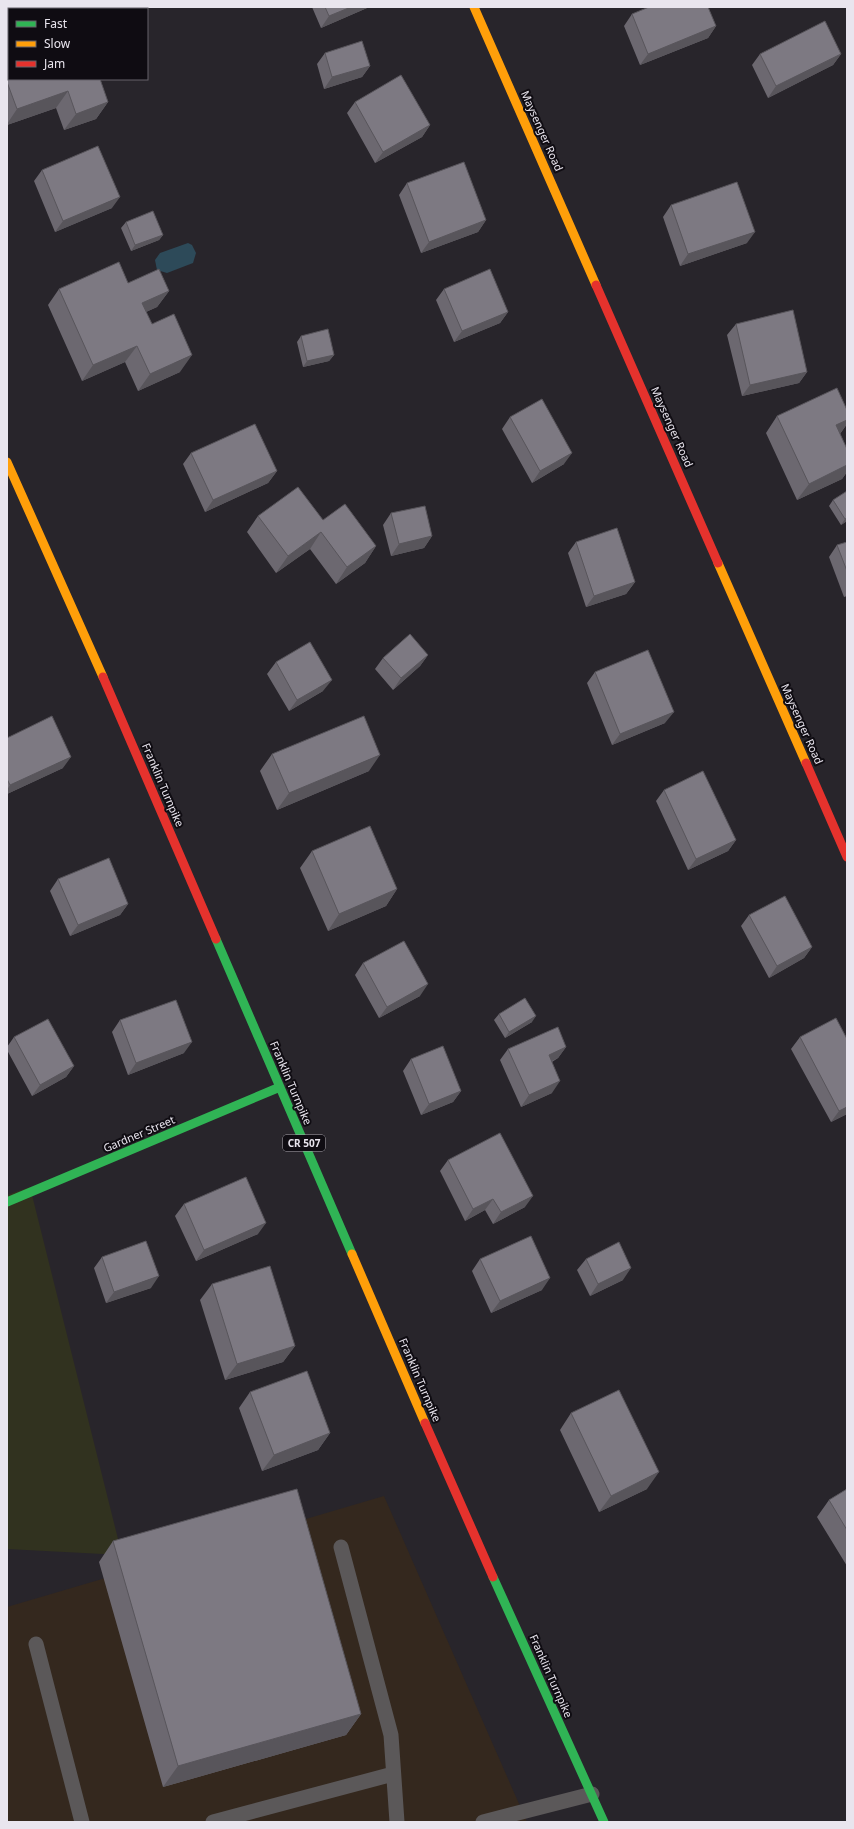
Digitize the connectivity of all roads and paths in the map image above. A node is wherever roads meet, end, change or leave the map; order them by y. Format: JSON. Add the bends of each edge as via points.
{"nodes":[{"id":1,"x":474,"y":7,"type":"edge"},
{"id":2,"x":7,"y":462,"type":"edge"},
{"id":3,"x":847,"y":857,"type":"edge"},
{"id":4,"x":280,"y":1087,"type":"junction"},
{"id":5,"x":7,"y":1202,"type":"edge"},
{"id":6,"x":341,"y":1547,"type":"dead end"},
{"id":7,"x":36,"y":1644,"type":"dead end"},
{"id":8,"x":393,"y":1774,"type":"junction"},
{"id":9,"x":592,"y":1794,"type":"junction"},
{"id":10,"x":82,"y":1822,"type":"edge"},
{"id":11,"x":213,"y":1822,"type":"edge"},
{"id":12,"x":397,"y":1822,"type":"edge"},
{"id":13,"x":483,"y":1822,"type":"edge"},
{"id":14,"x":604,"y":1822,"type":"edge"}],
"edges":[{"from":1,"to":3,"type":"main road","name":"Maysenger Road"},
{"from":2,"to":4,"type":"main road","name":"Franklin Turnpike","number":"CR 507","via":[[89,644]]},
{"from":4,"to":5,"type":"main road","name":"Gardner Street"},
{"from":4,"to":9,"type":"main road","name":"Franklin Turnpike","number":"CR 507","via":[[446,1472]]},
{"from":6,"to":8,"type":"lane","via":[[391,1735]]},
{"from":7,"to":10,"type":"lane"},
{"from":8,"to":11,"type":"lane"},
{"from":8,"to":12,"type":"lane"},
{"from":9,"to":13,"type":"lane"},
{"from":9,"to":14,"type":"main road","name":"Franklin Turnpike","number":"CR 507"}]}
